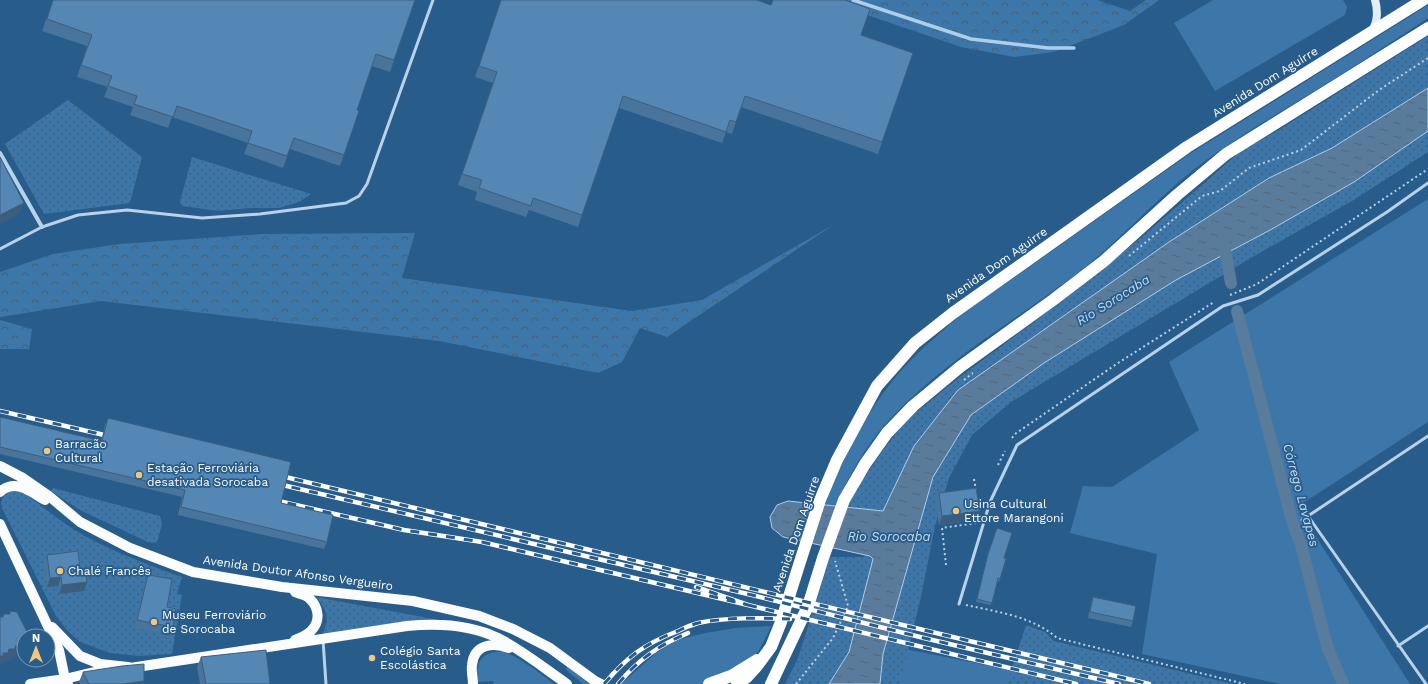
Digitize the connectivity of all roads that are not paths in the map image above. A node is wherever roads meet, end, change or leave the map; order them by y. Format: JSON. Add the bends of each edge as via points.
{"nodes":[{"id":1,"x":433,"y":0,"type":"edge"},
{"id":2,"x":1375,"y":0,"type":"edge"},
{"id":3,"x":1423,"y":0,"type":"edge"},
{"id":4,"x":1428,"y":28,"type":"edge"},
{"id":5,"x":1370,"y":34,"type":"junction"},
{"id":6,"x":0,"y":153,"type":"edge"},
{"id":7,"x":1428,"y":183,"type":"edge"},
{"id":8,"x":42,"y":227,"type":"junction"},
{"id":9,"x":0,"y":248,"type":"edge"},
{"id":10,"x":1428,"y":436,"type":"edge"},
{"id":11,"x":0,"y":466,"type":"edge"},
{"id":12,"x":0,"y":492,"type":"edge"},
{"id":13,"x":1308,"y":516,"type":"junction"},
{"id":14,"x":1302,"y":520,"type":"dead end"},
{"id":15,"x":80,"y":522,"type":"junction"},
{"id":16,"x":0,"y":524,"type":"edge"},
{"id":17,"x":282,"y":587,"type":"junction"},
{"id":18,"x":959,"y":604,"type":"road end"},
{"id":19,"x":808,"y":606,"type":"junction"},
{"id":20,"x":44,"y":619,"type":"junction"},
{"id":21,"x":1428,"y":626,"type":"edge"},
{"id":22,"x":323,"y":639,"type":"junction"},
{"id":23,"x":286,"y":644,"type":"junction"},
{"id":24,"x":1398,"y":646,"type":"junction"},
{"id":25,"x":771,"y":647,"type":"junction"},
{"id":26,"x":530,"y":659,"type":"junction"},
{"id":27,"x":130,"y":668,"type":"junction"},
{"id":28,"x":64,"y":682,"type":"edge"},
{"id":29,"x":30,"y":684,"type":"edge"},
{"id":30,"x":326,"y":684,"type":"edge"},
{"id":31,"x":473,"y":684,"type":"edge"},
{"id":32,"x":567,"y":684,"type":"edge"},
{"id":33,"x":601,"y":684,"type":"edge"},
{"id":34,"x":709,"y":684,"type":"edge"},
{"id":35,"x":737,"y":684,"type":"edge"},
{"id":36,"x":771,"y":684,"type":"edge"},
{"id":37,"x":780,"y":684,"type":"edge"},
{"id":38,"x":1426,"y":684,"type":"edge"}],
"edges":[{"from":1,"to":8,"type":"lane","via":[[367,184],[359,196],[346,203],[260,214],[202,218],[127,210],[78,215]]},
{"from":2,"to":5,"type":"street","via":[[1376,19]]},
{"from":3,"to":5,"type":"highway","name":"Avenida Dom Aguirre"},
{"from":4,"to":19,"type":"highway","via":[[1226,154],[1104,261],[960,367],[913,406],[887,433],[864,464],[844,500],[828,557]]},
{"from":5,"to":25,"type":"highway","name":"Avenida Dom Aguirre","via":[[1187,147],[953,313],[915,343],[877,386],[837,460],[820,500]]},
{"from":6,"to":8,"type":"street"},
{"from":7,"to":18,"type":"lane","via":[[1388,212],[1258,295],[1223,306],[1017,445],[990,502]]},
{"from":8,"to":9,"type":"lane"},
{"from":10,"to":13,"type":"lane"},
{"from":11,"to":15,"type":"main road","name":"Avenida Doutor Afonso Vergueiro","via":[[49,496]]},
{"from":12,"to":15,"type":"main road","via":[[15,485],[24,488]]},
{"from":13,"to":14,"type":"lane"},
{"from":13,"to":24,"type":"lane"},
{"from":15,"to":17,"type":"main road","name":"Avenida Doutor Afonso Vergueiro","via":[[130,548],[193,572]]},
{"from":16,"to":20,"type":"main road"},
{"from":17,"to":23,"type":"main road","via":[[308,597],[316,606],[318,615],[317,624],[310,632]]},
{"from":17,"to":33,"type":"main road","name":"Avenida Doutor Afonso Vergueiro","via":[[413,601],[479,616],[513,629],[550,648]]},
{"from":19,"to":36,"type":"highway"},
{"from":19,"to":37,"type":"highway","via":[[794,655]]},
{"from":20,"to":27,"type":"main road","via":[[80,656],[100,664]]},
{"from":20,"to":28,"type":"main road","via":[[59,650]]},
{"from":21,"to":24,"type":"lane"},
{"from":22,"to":23,"type":"main road"},
{"from":22,"to":26,"type":"main road","via":[[428,624],[459,626],[496,637],[511,644]]},
{"from":22,"to":30,"type":"lane"},
{"from":23,"to":27,"type":"main road"},
{"from":24,"to":38,"type":"lane"},
{"from":25,"to":34,"type":"highway","via":[[731,676]]},
{"from":25,"to":35,"type":"highway","name":"Avenida Dom Aguirre","via":[[747,677]]},
{"from":26,"to":31,"type":"main road","via":[[500,645],[481,647],[474,655]]},
{"from":26,"to":32,"type":"main road"},
{"from":27,"to":28,"type":"main road","via":[[105,670]]},
{"from":28,"to":29,"type":"main road"}]}
